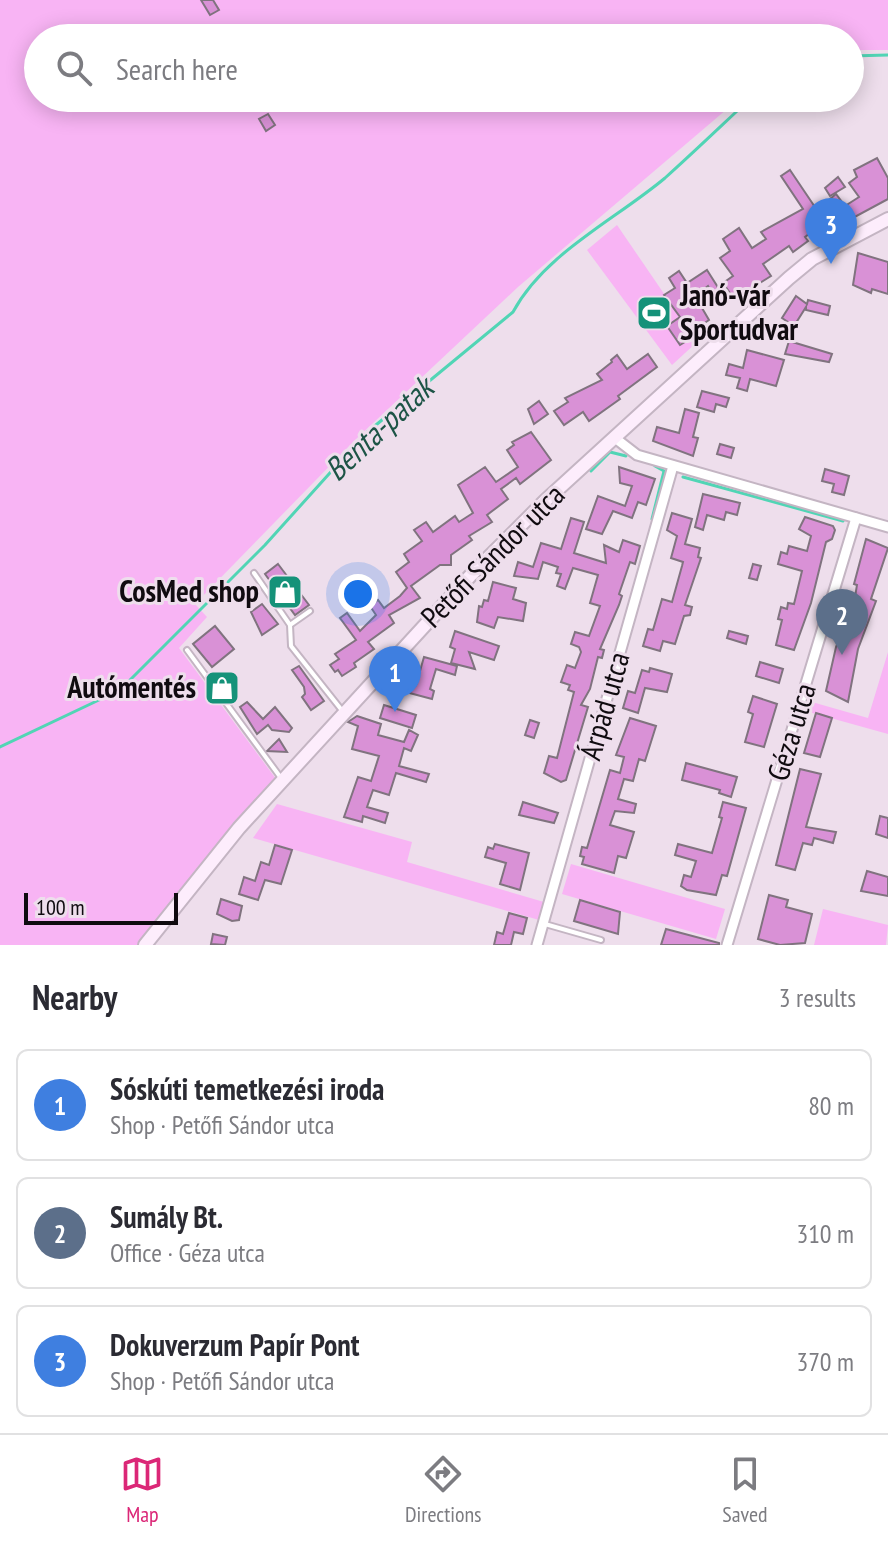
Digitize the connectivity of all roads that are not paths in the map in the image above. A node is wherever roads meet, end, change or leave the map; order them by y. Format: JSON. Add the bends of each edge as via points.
{"nodes":[{"id":1,"x":888,"y":219,"type":"edge"},
{"id":2,"x":615,"y":438,"type":"junction"},
{"id":3,"x":673,"y":466,"type":"junction"},
{"id":4,"x":856,"y":518,"type":"junction"},
{"id":5,"x":888,"y":527,"type":"edge"},
{"id":6,"x":254,"y":573,"type":"dead end"},
{"id":7,"x":310,"y":611,"type":"dead end"},
{"id":8,"x":290,"y":625,"type":"junction"},
{"id":9,"x":187,"y":650,"type":"dead end"},
{"id":10,"x":344,"y":713,"type":"junction"},
{"id":11,"x":282,"y":780,"type":"junction"},
{"id":12,"x":542,"y":924,"type":"junction"},
{"id":13,"x":601,"y":940,"type":"dead end"},
{"id":14,"x":145,"y":945,"type":"edge"},
{"id":15,"x":537,"y":945,"type":"edge"},
{"id":16,"x":727,"y":945,"type":"edge"}],
"edges":[{"from":1,"to":2,"type":"main road","name":"Petőfi Sándor utca","via":[[812,259]]},
{"from":2,"to":3,"type":"street","via":[[637,455]]},
{"from":2,"to":10,"type":"main road","name":"Petőfi Sándor utca","via":[[507,538]]},
{"from":3,"to":4,"type":"street"},
{"from":3,"to":12,"type":"street","name":"Árpád utca"},
{"from":4,"to":5,"type":"street"},
{"from":4,"to":16,"type":"street","name":"Géza utca"},
{"from":6,"to":8,"type":"lane"},
{"from":7,"to":8,"type":"lane"},
{"from":8,"to":10,"type":"lane","via":[[291,646]]},
{"from":9,"to":11,"type":"lane"},
{"from":10,"to":11,"type":"main road","name":"Petőfi Sándor utca"},
{"from":11,"to":14,"type":"main road","name":"Petőfi Sándor utca"},
{"from":12,"to":13,"type":"lane"},
{"from":12,"to":15,"type":"street","name":"Árpád utca"}]}
